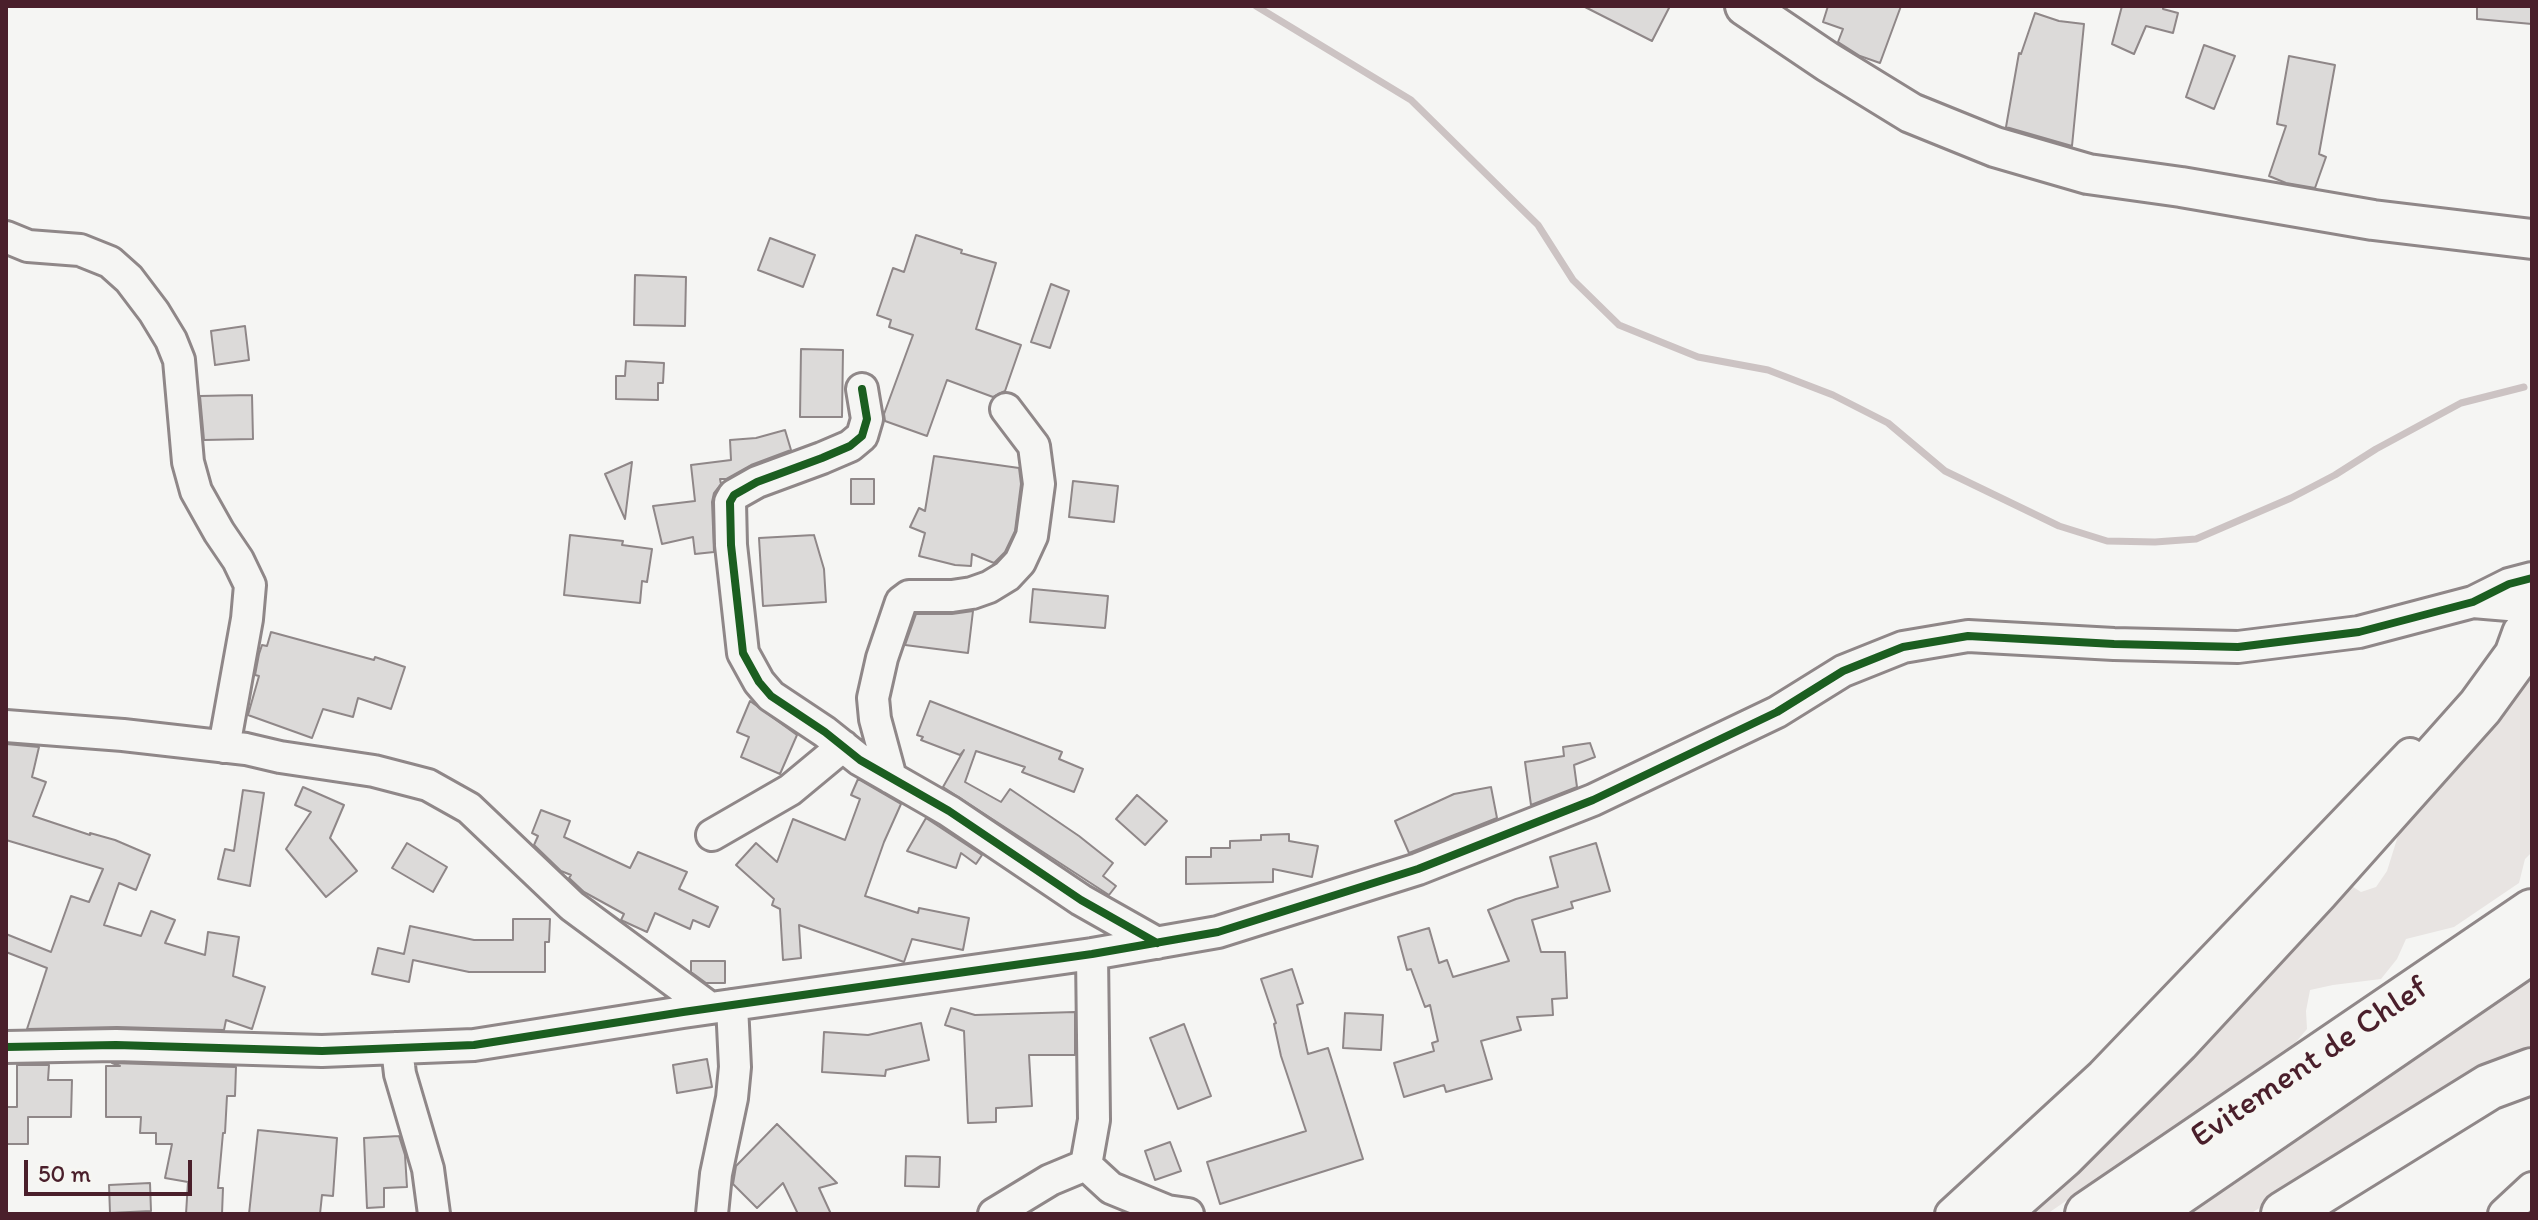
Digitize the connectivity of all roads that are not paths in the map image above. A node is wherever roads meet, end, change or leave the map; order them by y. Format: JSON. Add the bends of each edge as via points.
{"nodes":[{"id":1,"x":1745,"y":6,"type":"edge"},
{"id":2,"x":6,"y":237,"type":"edge"},
{"id":3,"x":2532,"y":239,"type":"edge"},
{"id":4,"x":862,"y":389,"type":"dead end"},
{"id":5,"x":1006,"y":409,"type":"dead end"},
{"id":6,"x":2532,"y":578,"type":"edge"},
{"id":7,"x":2473,"y":602,"type":"junction"},
{"id":8,"x":2530,"y":624,"type":"edge"},
{"id":9,"x":6,"y":726,"type":"edge"},
{"id":10,"x":843,"y":746,"type":"junction"},
{"id":11,"x":224,"y":747,"type":"junction"},
{"id":12,"x":891,"y":778,"type":"junction"},
{"id":13,"x":712,"y":835,"type":"dead end"},
{"id":14,"x":2532,"y":912,"type":"edge"},
{"id":15,"x":1157,"y":943,"type":"junction"},
{"id":16,"x":2532,"y":950,"type":"edge"},
{"id":17,"x":1092,"y":954,"type":"junction"},
{"id":18,"x":721,"y":1006,"type":"junction"},
{"id":19,"x":6,"y":1047,"type":"edge"},
{"id":20,"x":397,"y":1048,"type":"junction"},
{"id":21,"x":2532,"y":1071,"type":"edge"},
{"id":22,"x":1086,"y":1165,"type":"junction"},
{"id":23,"x":2532,"y":1188,"type":"edge"},
{"id":24,"x":434,"y":1214,"type":"edge"},
{"id":25,"x":712,"y":1214,"type":"edge"},
{"id":26,"x":994,"y":1214,"type":"edge"},
{"id":27,"x":1188,"y":1214,"type":"edge"},
{"id":28,"x":1951,"y":1214,"type":"edge"},
{"id":29,"x":1996,"y":1214,"type":"edge"},
{"id":30,"x":2088,"y":1214,"type":"edge"},
{"id":31,"x":2147,"y":1214,"type":"edge"},
{"id":32,"x":2284,"y":1214,"type":"edge"},
{"id":33,"x":2504,"y":1214,"type":"edge"}],
"edges":[{"from":1,"to":3,"type":"main road","via":[[1911,113],[1995,147],[2088,174],[2373,220]]},
{"from":2,"to":11,"type":"street","via":[[28,246],[80,250],[110,262],[129,279],[171,340],[179,360],[188,462],[196,491],[250,585]]},
{"from":4,"to":10,"type":"street","via":[[867,419],[862,436],[850,446],[741,490],[729,512],[743,653],[771,696]]},
{"from":5,"to":12,"type":"street","via":[[1034,446],[1039,484],[1032,536],[1020,562],[989,587],[952,596],[909,596],[901,602],[873,698]]},
{"from":6,"to":7,"type":"street"},
{"from":7,"to":8,"type":"street"},
{"from":7,"to":15,"type":"street","via":[[2359,632],[2238,647],[1968,636],[1903,647],[1843,671],[1777,712],[1593,800],[1418,869],[1218,932]]},
{"from":8,"to":28,"type":"street","via":[[2102,1075]]},
{"from":8,"to":29,"type":"highway","via":[[2517,656],[2480,707],[2316,891],[2177,1041]]},
{"from":9,"to":11,"type":"street"},
{"from":10,"to":12,"type":"street"},
{"from":10,"to":13,"type":"street","via":[[790,790]]},
{"from":11,"to":18,"type":"street","via":[[374,771],[451,796],[572,906]]},
{"from":12,"to":15,"type":"street"},
{"from":14,"to":30,"type":"highway","name":"Evitement de Chlef"},
{"from":15,"to":17,"type":"street"},
{"from":16,"to":31,"type":"highway","name":"Evitement de Chlef"},
{"from":17,"to":18,"type":"street"},
{"from":17,"to":22,"type":"street","via":[[1094,1120]]},
{"from":18,"to":20,"type":"street","via":[[474,1045]]},
{"from":18,"to":25,"type":"street","via":[[733,1082]]},
{"from":19,"to":20,"type":"street"},
{"from":20,"to":24,"type":"street"},
{"from":21,"to":32,"type":"highway","via":[[2489,1087]]},
{"from":22,"to":26,"type":"street"},
{"from":22,"to":27,"type":"street","via":[[1111,1188]]},
{"from":23,"to":33,"type":"street"}]}
